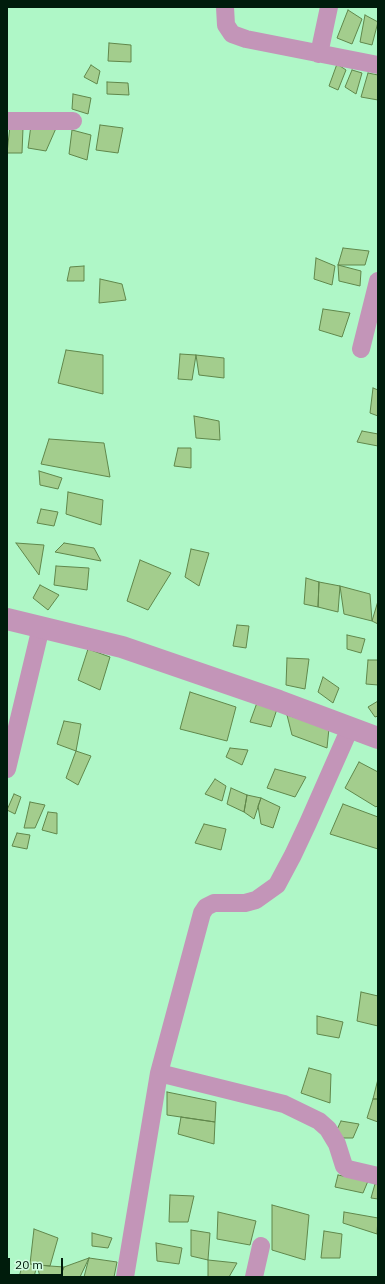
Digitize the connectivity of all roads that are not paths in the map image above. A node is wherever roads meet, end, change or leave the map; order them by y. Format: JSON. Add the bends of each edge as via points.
{"nodes":[{"id":1,"x":225,"y":7,"type":"edge"},
{"id":2,"x":330,"y":7,"type":"edge"},
{"id":3,"x":319,"y":54,"type":"junction"},
{"id":4,"x":378,"y":65,"type":"edge"},
{"id":5,"x":7,"y":121,"type":"edge"},
{"id":6,"x":73,"y":121,"type":"dead end"},
{"id":7,"x":378,"y":281,"type":"edge"},
{"id":8,"x":361,"y":349,"type":"dead end"},
{"id":9,"x":7,"y":619,"type":"edge"},
{"id":10,"x":41,"y":627,"type":"junction"},
{"id":11,"x":350,"y":728,"type":"junction"},
{"id":12,"x":378,"y":738,"type":"edge"},
{"id":13,"x":7,"y":769,"type":"edge"},
{"id":14,"x":159,"y":1073,"type":"junction"},
{"id":15,"x":378,"y":1176,"type":"edge"},
{"id":16,"x":261,"y":1246,"type":"dead end"},
{"id":17,"x":125,"y":1277,"type":"edge"},
{"id":18,"x":254,"y":1277,"type":"edge"}],
"edges":[{"from":1,"to":3,"type":"street","via":[[226,25],[232,34]]},
{"from":2,"to":3,"type":"street"},
{"from":3,"to":4,"type":"street"},
{"from":5,"to":6,"type":"street"},
{"from":7,"to":8,"type":"street"},
{"from":9,"to":10,"type":"street"},
{"from":10,"to":11,"type":"street","via":[[122,647]]},
{"from":10,"to":13,"type":"street"},
{"from":11,"to":12,"type":"street"},
{"from":11,"to":14,"type":"street","via":[[277,885],[256,900],[245,903],[214,903],[206,907],[202,913]]},
{"from":14,"to":15,"type":"street","via":[[284,1104],[328,1128],[337,1144],[344,1166]]},
{"from":14,"to":17,"type":"street"},
{"from":16,"to":18,"type":"street"}]}
